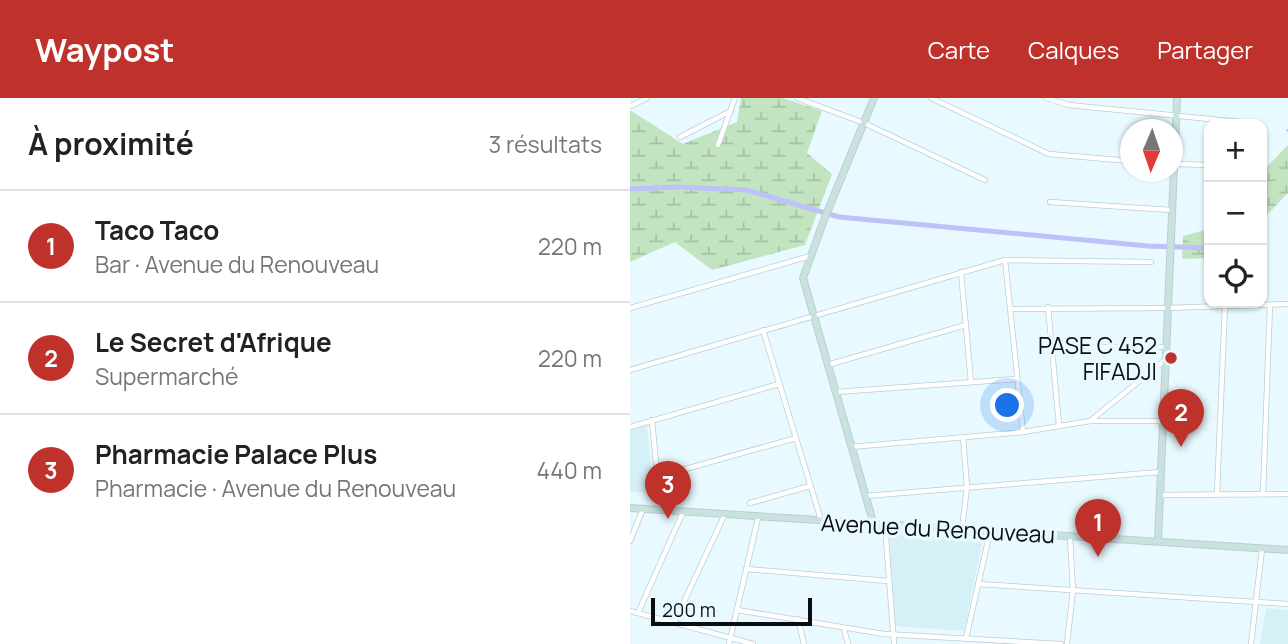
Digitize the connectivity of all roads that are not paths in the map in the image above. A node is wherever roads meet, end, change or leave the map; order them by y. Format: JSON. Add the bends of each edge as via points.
{"nodes":[{"id":1,"x":646,"y":98,"type":"edge"},
{"id":2,"x":735,"y":98,"type":"edge"},
{"id":3,"x":797,"y":98,"type":"edge"},
{"id":4,"x":874,"y":98,"type":"edge"},
{"id":5,"x":931,"y":98,"type":"edge"},
{"id":6,"x":1046,"y":98,"type":"edge"},
{"id":7,"x":1177,"y":98,"type":"edge"},
{"id":8,"x":631,"y":106,"type":"edge"},
{"id":9,"x":731,"y":111,"type":"junction"},
{"id":10,"x":1175,"y":117,"type":"junction"},
{"id":11,"x":1204,"y":120,"type":"edge"},
{"id":12,"x":864,"y":123,"type":"junction"},
{"id":13,"x":680,"y":137,"type":"dead end"},
{"id":14,"x":718,"y":145,"type":"dead end"},
{"id":15,"x":1120,"y":160,"type":"edge"},
{"id":16,"x":1183,"y":164,"type":"edge"},
{"id":17,"x":1204,"y":165,"type":"edge"},
{"id":18,"x":985,"y":180,"type":"dead end"},
{"id":19,"x":1172,"y":182,"type":"edge"},
{"id":20,"x":1051,"y":202,"type":"dead end"},
{"id":21,"x":1171,"y":210,"type":"junction"},
{"id":22,"x":810,"y":257,"type":"junction"},
{"id":23,"x":1005,"y":260,"type":"junction"},
{"id":24,"x":1151,"y":262,"type":"dead end"},
{"id":25,"x":961,"y":272,"type":"junction"},
{"id":26,"x":1267,"y":304,"type":"edge"},
{"id":27,"x":1270,"y":304,"type":"junction"},
{"id":28,"x":1288,"y":304,"type":"edge"},
{"id":29,"x":1204,"y":306,"type":"edge"},
{"id":30,"x":1048,"y":307,"type":"junction"},
{"id":31,"x":630,"y":308,"type":"edge"},
{"id":32,"x":1167,"y":308,"type":"junction"},
{"id":33,"x":1225,"y":308,"type":"edge"},
{"id":34,"x":1010,"y":309,"type":"junction"},
{"id":35,"x":813,"y":315,"type":"junction"},
{"id":36,"x":966,"y":325,"type":"junction"},
{"id":37,"x":763,"y":330,"type":"junction"},
{"id":38,"x":1052,"y":346,"type":"junction"},
{"id":39,"x":1165,"y":347,"type":"junction"},
{"id":40,"x":1165,"y":360,"type":"junction"},
{"id":41,"x":827,"y":365,"type":"junction"},
{"id":42,"x":630,"y":370,"type":"edge"},
{"id":43,"x":1017,"y":379,"type":"junction"},
{"id":44,"x":971,"y":382,"type":"junction"},
{"id":45,"x":779,"y":384,"type":"junction"},
{"id":46,"x":835,"y":392,"type":"junction"},
{"id":47,"x":652,"y":421,"type":"junction"},
{"id":48,"x":1090,"y":421,"type":"junction"},
{"id":49,"x":1162,"y":421,"type":"junction"},
{"id":50,"x":1059,"y":425,"type":"junction"},
{"id":51,"x":630,"y":427,"type":"edge"},
{"id":52,"x":1023,"y":432,"type":"junction"},
{"id":53,"x":963,"y":437,"type":"junction"},
{"id":54,"x":796,"y":439,"type":"junction"},
{"id":55,"x":850,"y":447,"type":"junction"},
{"id":56,"x":1160,"y":472,"type":"junction"},
{"id":57,"x":657,"y":477,"type":"junction"},
{"id":58,"x":810,"y":485,"type":"junction"},
{"id":59,"x":967,"y":487,"type":"junction"},
{"id":60,"x":1217,"y":494,"type":"junction"},
{"id":61,"x":1263,"y":494,"type":"junction"},
{"id":62,"x":1288,"y":494,"type":"edge"},
{"id":63,"x":659,"y":495,"type":"dead end"},
{"id":64,"x":1160,"y":495,"type":"junction"},
{"id":65,"x":865,"y":496,"type":"junction"},
{"id":66,"x":750,"y":503,"type":"dead end"},
{"id":67,"x":630,"y":508,"type":"edge"},
{"id":68,"x":643,"y":509,"type":"junction"},
{"id":69,"x":683,"y":512,"type":"junction"},
{"id":70,"x":724,"y":516,"type":"junction"},
{"id":71,"x":758,"y":518,"type":"junction"},
{"id":72,"x":821,"y":521,"type":"junction"},
{"id":73,"x":874,"y":525,"type":"junction"},
{"id":74,"x":884,"y":525,"type":"junction"},
{"id":75,"x":962,"y":530,"type":"junction"},
{"id":76,"x":990,"y":532,"type":"junction"},
{"id":77,"x":1070,"y":536,"type":"junction"},
{"id":78,"x":630,"y":541,"type":"edge"},
{"id":79,"x":1158,"y":541,"type":"junction"},
{"id":80,"x":1262,"y":549,"type":"junction"},
{"id":81,"x":1288,"y":550,"type":"edge"},
{"id":82,"x":746,"y":569,"type":"junction"},
{"id":83,"x":888,"y":581,"type":"junction"},
{"id":84,"x":978,"y":584,"type":"junction"},
{"id":85,"x":1073,"y":590,"type":"junction"},
{"id":86,"x":1255,"y":602,"type":"junction"},
{"id":87,"x":1288,"y":604,"type":"edge"},
{"id":88,"x":737,"y":610,"type":"junction"},
{"id":89,"x":630,"y":611,"type":"edge"},
{"id":90,"x":638,"y":613,"type":"junction"},
{"id":91,"x":798,"y":619,"type":"junction"},
{"id":92,"x":674,"y":623,"type":"junction"},
{"id":93,"x":844,"y":629,"type":"junction"},
{"id":94,"x":892,"y":634,"type":"junction"},
{"id":95,"x":966,"y":638,"type":"junction"},
{"id":96,"x":729,"y":641,"type":"edge"},
{"id":97,"x":1024,"y":643,"type":"edge"},
{"id":98,"x":753,"y":644,"type":"edge"},
{"id":99,"x":804,"y":644,"type":"edge"},
{"id":100,"x":848,"y":644,"type":"edge"},
{"id":101,"x":894,"y":644,"type":"edge"},
{"id":102,"x":1061,"y":644,"type":"edge"},
{"id":103,"x":1066,"y":644,"type":"edge"},
{"id":104,"x":1251,"y":644,"type":"edge"}],
"edges":[{"from":1,"to":8,"type":"street"},
{"from":2,"to":9,"type":"street"},
{"from":3,"to":12,"type":"street"},
{"from":4,"to":12,"type":"street"},
{"from":5,"to":15,"type":"street","via":[[1049,154]]},
{"from":6,"to":10,"type":"street","via":[[1069,105]]},
{"from":7,"to":10,"type":"street"},
{"from":9,"to":13,"type":"street"},
{"from":9,"to":14,"type":"street"},
{"from":10,"to":11,"type":"street"},
{"from":12,"to":18,"type":"street"},
{"from":12,"to":22,"type":"street"},
{"from":16,"to":17,"type":"street"},
{"from":19,"to":21,"type":"street"},
{"from":20,"to":21,"type":"street"},
{"from":21,"to":32,"type":"street"},
{"from":22,"to":31,"type":"street"},
{"from":22,"to":35,"type":"street","via":[[803,283]]},
{"from":23,"to":24,"type":"street"},
{"from":23,"to":25,"type":"street"},
{"from":23,"to":34,"type":"street"},
{"from":25,"to":35,"type":"street"},
{"from":25,"to":36,"type":"street"},
{"from":26,"to":27,"type":"street"},
{"from":27,"to":28,"type":"street"},
{"from":27,"to":61,"type":"street"},
{"from":29,"to":32,"type":"street"},
{"from":30,"to":32,"type":"street"},
{"from":30,"to":34,"type":"street"},
{"from":30,"to":38,"type":"street"},
{"from":32,"to":39,"type":"street"},
{"from":33,"to":60,"type":"street"},
{"from":34,"to":43,"type":"street"},
{"from":35,"to":37,"type":"street"},
{"from":35,"to":41,"type":"street"},
{"from":36,"to":41,"type":"street"},
{"from":36,"to":44,"type":"street"},
{"from":37,"to":42,"type":"street"},
{"from":37,"to":45,"type":"street"},
{"from":38,"to":39,"type":"street"},
{"from":38,"to":50,"type":"street"},
{"from":39,"to":40,"type":"street"},
{"from":40,"to":48,"type":"street"},
{"from":40,"to":49,"type":"street"},
{"from":41,"to":46,"type":"street"},
{"from":43,"to":44,"type":"street"},
{"from":43,"to":52,"type":"street"},
{"from":44,"to":46,"type":"street"},
{"from":45,"to":47,"type":"street"},
{"from":45,"to":54,"type":"street"},
{"from":46,"to":55,"type":"street"},
{"from":47,"to":51,"type":"street"},
{"from":47,"to":57,"type":"street"},
{"from":48,"to":49,"type":"street"},
{"from":48,"to":50,"type":"street"},
{"from":49,"to":56,"type":"street"},
{"from":50,"to":52,"type":"street"},
{"from":52,"to":53,"type":"street"},
{"from":53,"to":55,"type":"street"},
{"from":53,"to":59,"type":"street"},
{"from":54,"to":57,"type":"street"},
{"from":54,"to":58,"type":"street"},
{"from":55,"to":65,"type":"street"},
{"from":56,"to":59,"type":"street"},
{"from":56,"to":64,"type":"street"},
{"from":57,"to":63,"type":"street"},
{"from":58,"to":66,"type":"street"},
{"from":58,"to":72,"type":"street"},
{"from":59,"to":65,"type":"street"},
{"from":59,"to":75,"type":"street"},
{"from":60,"to":61,"type":"street"},
{"from":60,"to":64,"type":"street"},
{"from":61,"to":62,"type":"street"},
{"from":64,"to":79,"type":"street"},
{"from":65,"to":73,"type":"street"},
{"from":67,"to":68,"type":"street","name":"Avenue du Renouveau"},
{"from":68,"to":69,"type":"street","name":"Avenue du Renouveau"},
{"from":68,"to":78,"type":"street"},
{"from":69,"to":70,"type":"street","name":"Avenue du Renouveau"},
{"from":69,"to":90,"type":"street"},
{"from":70,"to":71,"type":"street","name":"Avenue du Renouveau"},
{"from":70,"to":92,"type":"street"},
{"from":71,"to":72,"type":"street","name":"Avenue du Renouveau"},
{"from":71,"to":82,"type":"street"},
{"from":72,"to":73,"type":"street","name":"Avenue du Renouveau"},
{"from":73,"to":74,"type":"street","name":"Avenue du Renouveau"},
{"from":74,"to":75,"type":"street","name":"Avenue du Renouveau"},
{"from":74,"to":83,"type":"street"},
{"from":75,"to":76,"type":"street","name":"Avenue du Renouveau"},
{"from":76,"to":77,"type":"street","name":"Avenue du Renouveau"},
{"from":76,"to":84,"type":"street"},
{"from":77,"to":79,"type":"street","name":"Avenue du Renouveau"},
{"from":77,"to":85,"type":"street"},
{"from":79,"to":80,"type":"street","name":"Avenue du Renouveau"},
{"from":80,"to":81,"type":"street","name":"Avenue du Renouveau"},
{"from":80,"to":86,"type":"street"},
{"from":82,"to":83,"type":"street"},
{"from":82,"to":88,"type":"street"},
{"from":83,"to":94,"type":"street"},
{"from":84,"to":85,"type":"street"},
{"from":84,"to":95,"type":"street"},
{"from":85,"to":86,"type":"street"},
{"from":85,"to":103,"type":"street"},
{"from":86,"to":87,"type":"street"},
{"from":86,"to":104,"type":"street"},
{"from":88,"to":91,"type":"street"},
{"from":88,"to":96,"type":"street"},
{"from":89,"to":90,"type":"street"},
{"from":90,"to":92,"type":"street"},
{"from":91,"to":93,"type":"street"},
{"from":91,"to":99,"type":"street"},
{"from":92,"to":96,"type":"street"},
{"from":93,"to":94,"type":"street"},
{"from":93,"to":100,"type":"street"},
{"from":94,"to":95,"type":"street"},
{"from":94,"to":101,"type":"street"},
{"from":95,"to":97,"type":"street"},
{"from":96,"to":98,"type":"street"},
{"from":97,"to":102,"type":"street"}]}
